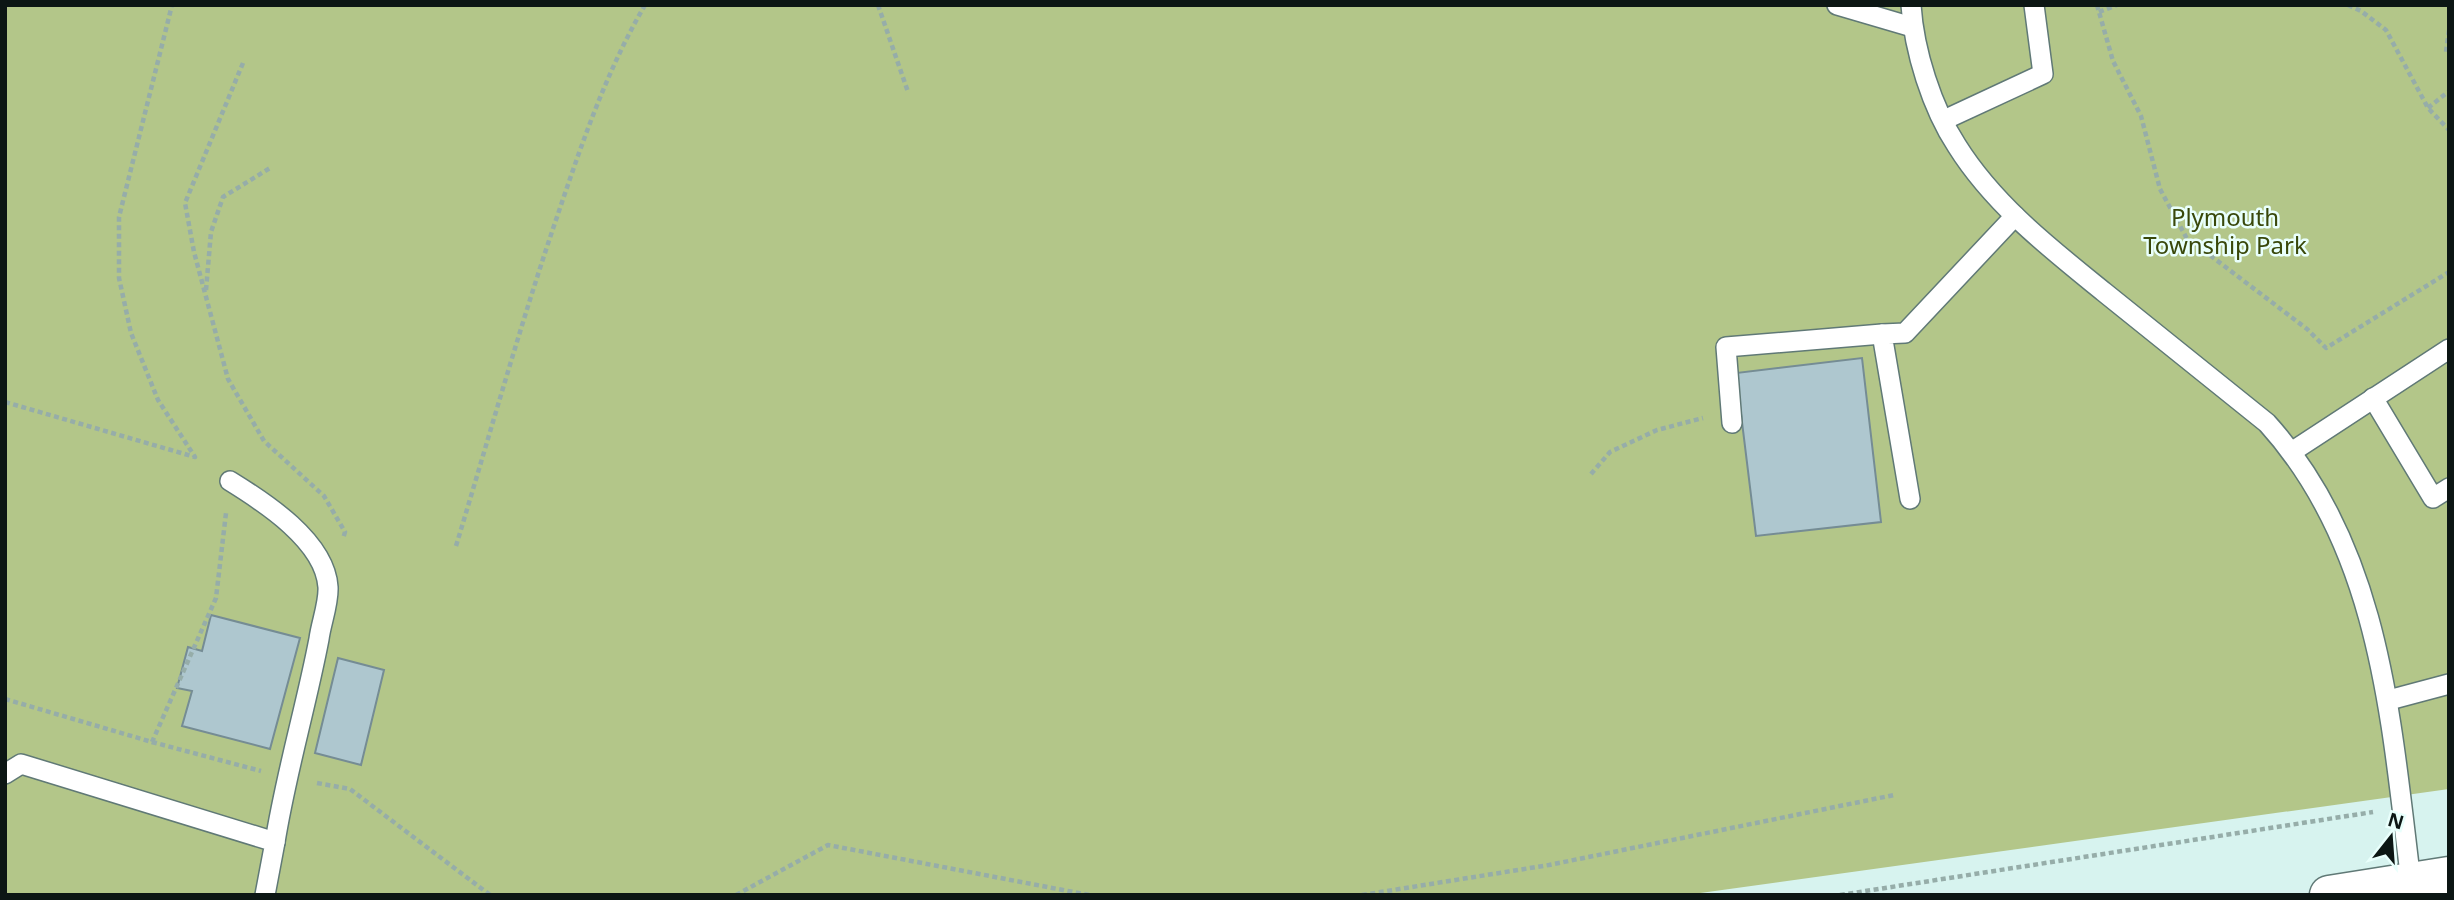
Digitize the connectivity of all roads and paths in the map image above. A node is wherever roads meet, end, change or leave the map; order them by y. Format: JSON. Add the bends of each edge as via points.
{"nodes":[{"id":1,"x":172,"y":5,"type":"edge"},
{"id":2,"x":645,"y":5,"type":"edge"},
{"id":3,"x":878,"y":5,"type":"edge"},
{"id":4,"x":1837,"y":5,"type":"edge"},
{"id":5,"x":1911,"y":5,"type":"edge"},
{"id":6,"x":2034,"y":5,"type":"edge"},
{"id":7,"x":2097,"y":5,"type":"edge"},
{"id":8,"x":2117,"y":5,"type":"edge"},
{"id":9,"x":2348,"y":5,"type":"edge"},
{"id":10,"x":2099,"y":12,"type":"junction"},
{"id":11,"x":1912,"y":27,"type":"junction"},
{"id":12,"x":2449,"y":30,"type":"edge"},
{"id":13,"x":2449,"y":54,"type":"edge"},
{"id":14,"x":243,"y":63,"type":"dead end"},
{"id":15,"x":2449,"y":91,"type":"edge"},
{"id":16,"x":908,"y":92,"type":"dead end"},
{"id":17,"x":2428,"y":108,"type":"junction"},
{"id":18,"x":1944,"y":120,"type":"junction"},
{"id":19,"x":2449,"y":130,"type":"edge"},
{"id":20,"x":270,"y":168,"type":"dead end"},
{"id":21,"x":2015,"y":216,"type":"junction"},
{"id":22,"x":2449,"y":272,"type":"edge"},
{"id":23,"x":206,"y":295,"type":"junction"},
{"id":24,"x":1882,"y":334,"type":"junction"},
{"id":25,"x":2449,"y":349,"type":"edge"},
{"id":26,"x":2373,"y":398,"type":"junction"},
{"id":27,"x":5,"y":402,"type":"edge"},
{"id":28,"x":1732,"y":417,"type":"joint"},
{"id":29,"x":2293,"y":451,"type":"junction"},
{"id":30,"x":195,"y":457,"type":"junction"},
{"id":31,"x":1591,"y":474,"type":"dead end"},
{"id":32,"x":230,"y":481,"type":"junction"},
{"id":33,"x":2449,"y":488,"type":"edge"},
{"id":34,"x":1910,"y":499,"type":"dead end"},
{"id":35,"x":456,"y":547,"type":"dead end"},
{"id":36,"x":328,"y":586,"type":"junction"},
{"id":37,"x":2449,"y":684,"type":"edge"},
{"id":38,"x":5,"y":699,"type":"edge"},
{"id":39,"x":2389,"y":700,"type":"junction"},
{"id":40,"x":152,"y":742,"type":"junction"},
{"id":41,"x":5,"y":774,"type":"edge"},
{"id":42,"x":286,"y":777,"type":"junction"},
{"id":43,"x":1894,"y":794,"type":"dead end"},
{"id":44,"x":2402,"y":808,"type":"junction"},
{"id":45,"x":275,"y":842,"type":"junction"},
{"id":46,"x":2449,"y":876,"type":"edge"},
{"id":47,"x":2411,"y":882,"type":"junction"},
{"id":48,"x":265,"y":895,"type":"edge"},
{"id":49,"x":490,"y":895,"type":"edge"},
{"id":50,"x":736,"y":895,"type":"edge"},
{"id":51,"x":1089,"y":895,"type":"edge"},
{"id":52,"x":1362,"y":895,"type":"edge"},
{"id":53,"x":1840,"y":895,"type":"edge"},
{"id":54,"x":2329,"y":895,"type":"edge"}],
"edges":[{"from":1,"to":30,"type":"path","via":[[119,217],[119,278],[131,333],[158,400]]},
{"from":2,"to":35,"type":"path","via":[[593,111],[535,282]]},
{"from":3,"to":16,"type":"path"},
{"from":4,"to":11,"type":"lane"},
{"from":5,"to":11,"type":"lane"},
{"from":6,"to":18,"type":"lane","via":[[2043,74]]},
{"from":7,"to":10,"type":"path"},
{"from":8,"to":10,"type":"path"},
{"from":9,"to":17,"type":"path","via":[[2386,30]]},
{"from":10,"to":22,"type":"path","via":[[2113,61],[2141,116],[2160,189],[2186,237],[2307,328],[2326,348]]},
{"from":11,"to":18,"type":"lane","via":[[1925,76]]},
{"from":12,"to":13,"type":"path"},
{"from":14,"to":23,"type":"path","via":[[185,202]]},
{"from":15,"to":17,"type":"path"},
{"from":17,"to":19,"type":"path"},
{"from":18,"to":21,"type":"lane","via":[[1956,146]]},
{"from":20,"to":23,"type":"path","via":[[223,197],[211,232]]},
{"from":21,"to":24,"type":"lane","via":[[1905,332]]},
{"from":21,"to":29,"type":"lane","via":[[2267,423]]},
{"from":23,"to":36,"type":"path","via":[[228,379],[264,441],[324,496],[345,532]]},
{"from":24,"to":28,"type":"lane","via":[[1726,347]]},
{"from":24,"to":34,"type":"lane"},
{"from":25,"to":26,"type":"lane"},
{"from":26,"to":29,"type":"lane"},
{"from":26,"to":33,"type":"lane","via":[[2433,498]]},
{"from":27,"to":30,"type":"path"},
{"from":28,"to":31,"type":"path","via":[[1657,430],[1609,452]]},
{"from":29,"to":39,"type":"lane","via":[[2354,564]]},
{"from":30,"to":32,"type":"path"},
{"from":32,"to":36,"type":"lane","via":[[277,510],[317,556]]},
{"from":32,"to":40,"type":"path","via":[[216,598]]},
{"from":36,"to":42,"type":"lane","via":[[308,694]]},
{"from":37,"to":39,"type":"lane"},
{"from":38,"to":40,"type":"path"},
{"from":39,"to":44,"type":"lane"},
{"from":40,"to":42,"type":"path"},
{"from":41,"to":45,"type":"lane","via":[[21,764]]},
{"from":42,"to":45,"type":"lane"},
{"from":42,"to":49,"type":"path","via":[[350,789]]},
{"from":43,"to":52,"type":"path","via":[[1549,865]]},
{"from":44,"to":47,"type":"lane"},
{"from":44,"to":53,"type":"path"},
{"from":45,"to":48,"type":"lane"},
{"from":46,"to":47,"type":"street"},
{"from":47,"to":54,"type":"street"},
{"from":50,"to":51,"type":"path","via":[[828,845]]}]}
